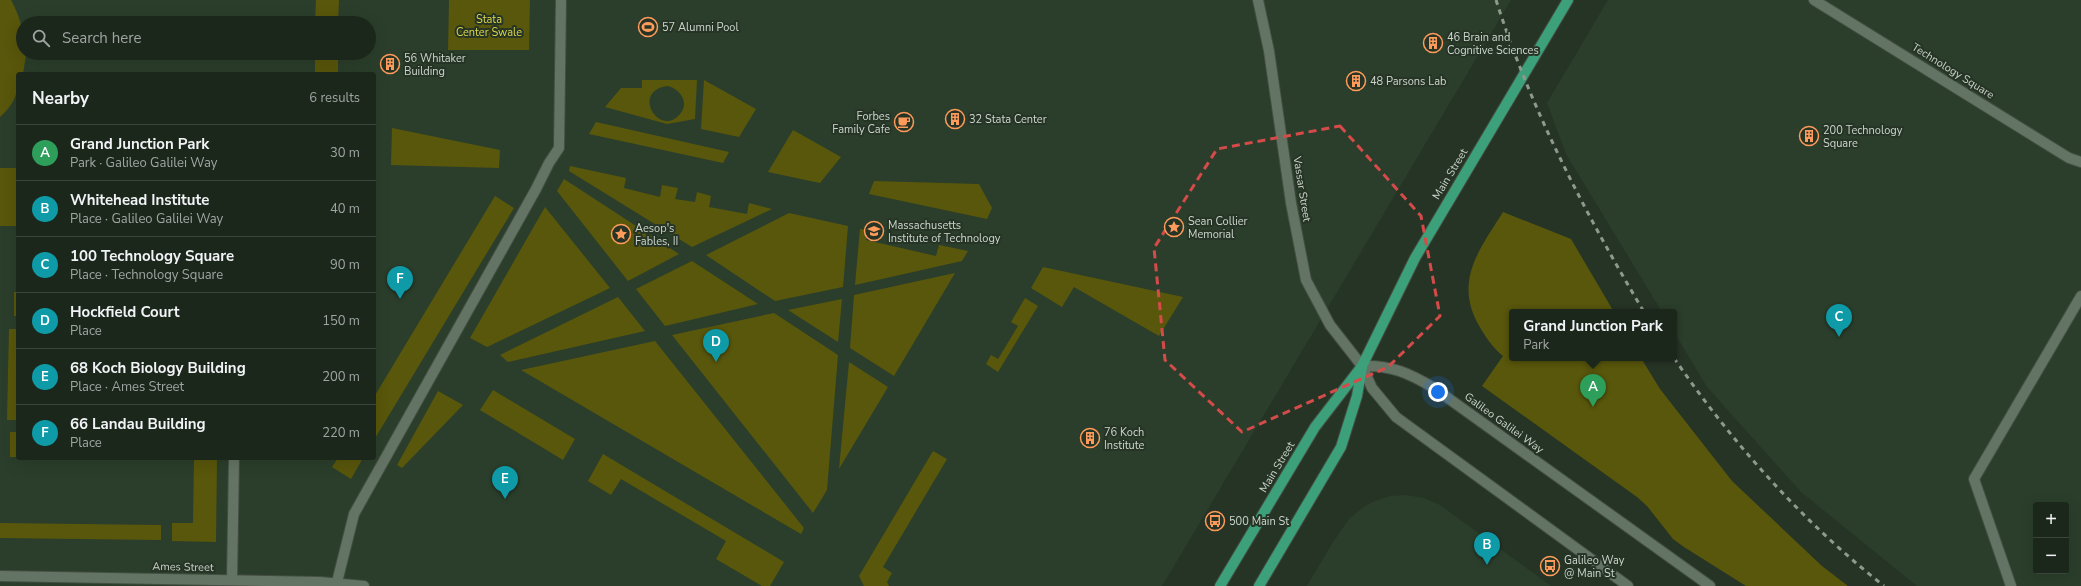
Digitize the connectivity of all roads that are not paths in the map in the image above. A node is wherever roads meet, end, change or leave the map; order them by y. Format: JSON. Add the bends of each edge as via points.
{"nodes":[{"id":1,"x":561,"y":0,"type":"edge"},
{"id":2,"x":1258,"y":0,"type":"edge"},
{"id":3,"x":1568,"y":0,"type":"edge"},
{"id":4,"x":1814,"y":0,"type":"edge"},
{"id":5,"x":2081,"y":162,"type":"edge"},
{"id":6,"x":2081,"y":296,"type":"edge"},
{"id":7,"x":1362,"y":366,"type":"junction"},
{"id":8,"x":234,"y":460,"type":"edge"},
{"id":9,"x":0,"y":576,"type":"edge"},
{"id":10,"x":232,"y":580,"type":"junction"},
{"id":11,"x":337,"y":582,"type":"junction"},
{"id":12,"x":364,"y":586,"type":"edge"},
{"id":13,"x":1220,"y":586,"type":"edge"},
{"id":14,"x":1259,"y":586,"type":"edge"},
{"id":15,"x":1628,"y":586,"type":"edge"},
{"id":16,"x":1710,"y":586,"type":"edge"},
{"id":17,"x":2011,"y":586,"type":"edge"}],
"edges":[{"from":1,"to":11,"type":"street","via":[[559,148],[354,514]]},
{"from":2,"to":7,"type":"street","name":"Vassar Street","via":[[1269,51],[1291,204],[1306,280],[1330,326]]},
{"from":3,"to":7,"type":"main road","name":"Main Street","via":[[1415,258]]},
{"from":4,"to":5,"type":"street","name":"Technology Square","via":[[2069,158]]},
{"from":6,"to":17,"type":"street","via":[[1974,478]]},
{"from":7,"to":13,"type":"main road","name":"Main Street","via":[[1315,427]]},
{"from":7,"to":14,"type":"main road","name":"Main Street","via":[[1357,396],[1341,447]]},
{"from":7,"to":15,"type":"street","via":[[1372,388],[1396,417]]},
{"from":7,"to":16,"type":"street","name":"Galileo Galilei Way","via":[[1382,365],[1415,377],[1434,388]]},
{"from":8,"to":10,"type":"street"},
{"from":9,"to":10,"type":"street","name":"Ames Street"},
{"from":10,"to":11,"type":"street","name":"Ames Street"},
{"from":11,"to":12,"type":"street","name":"Ames Street"}]}
